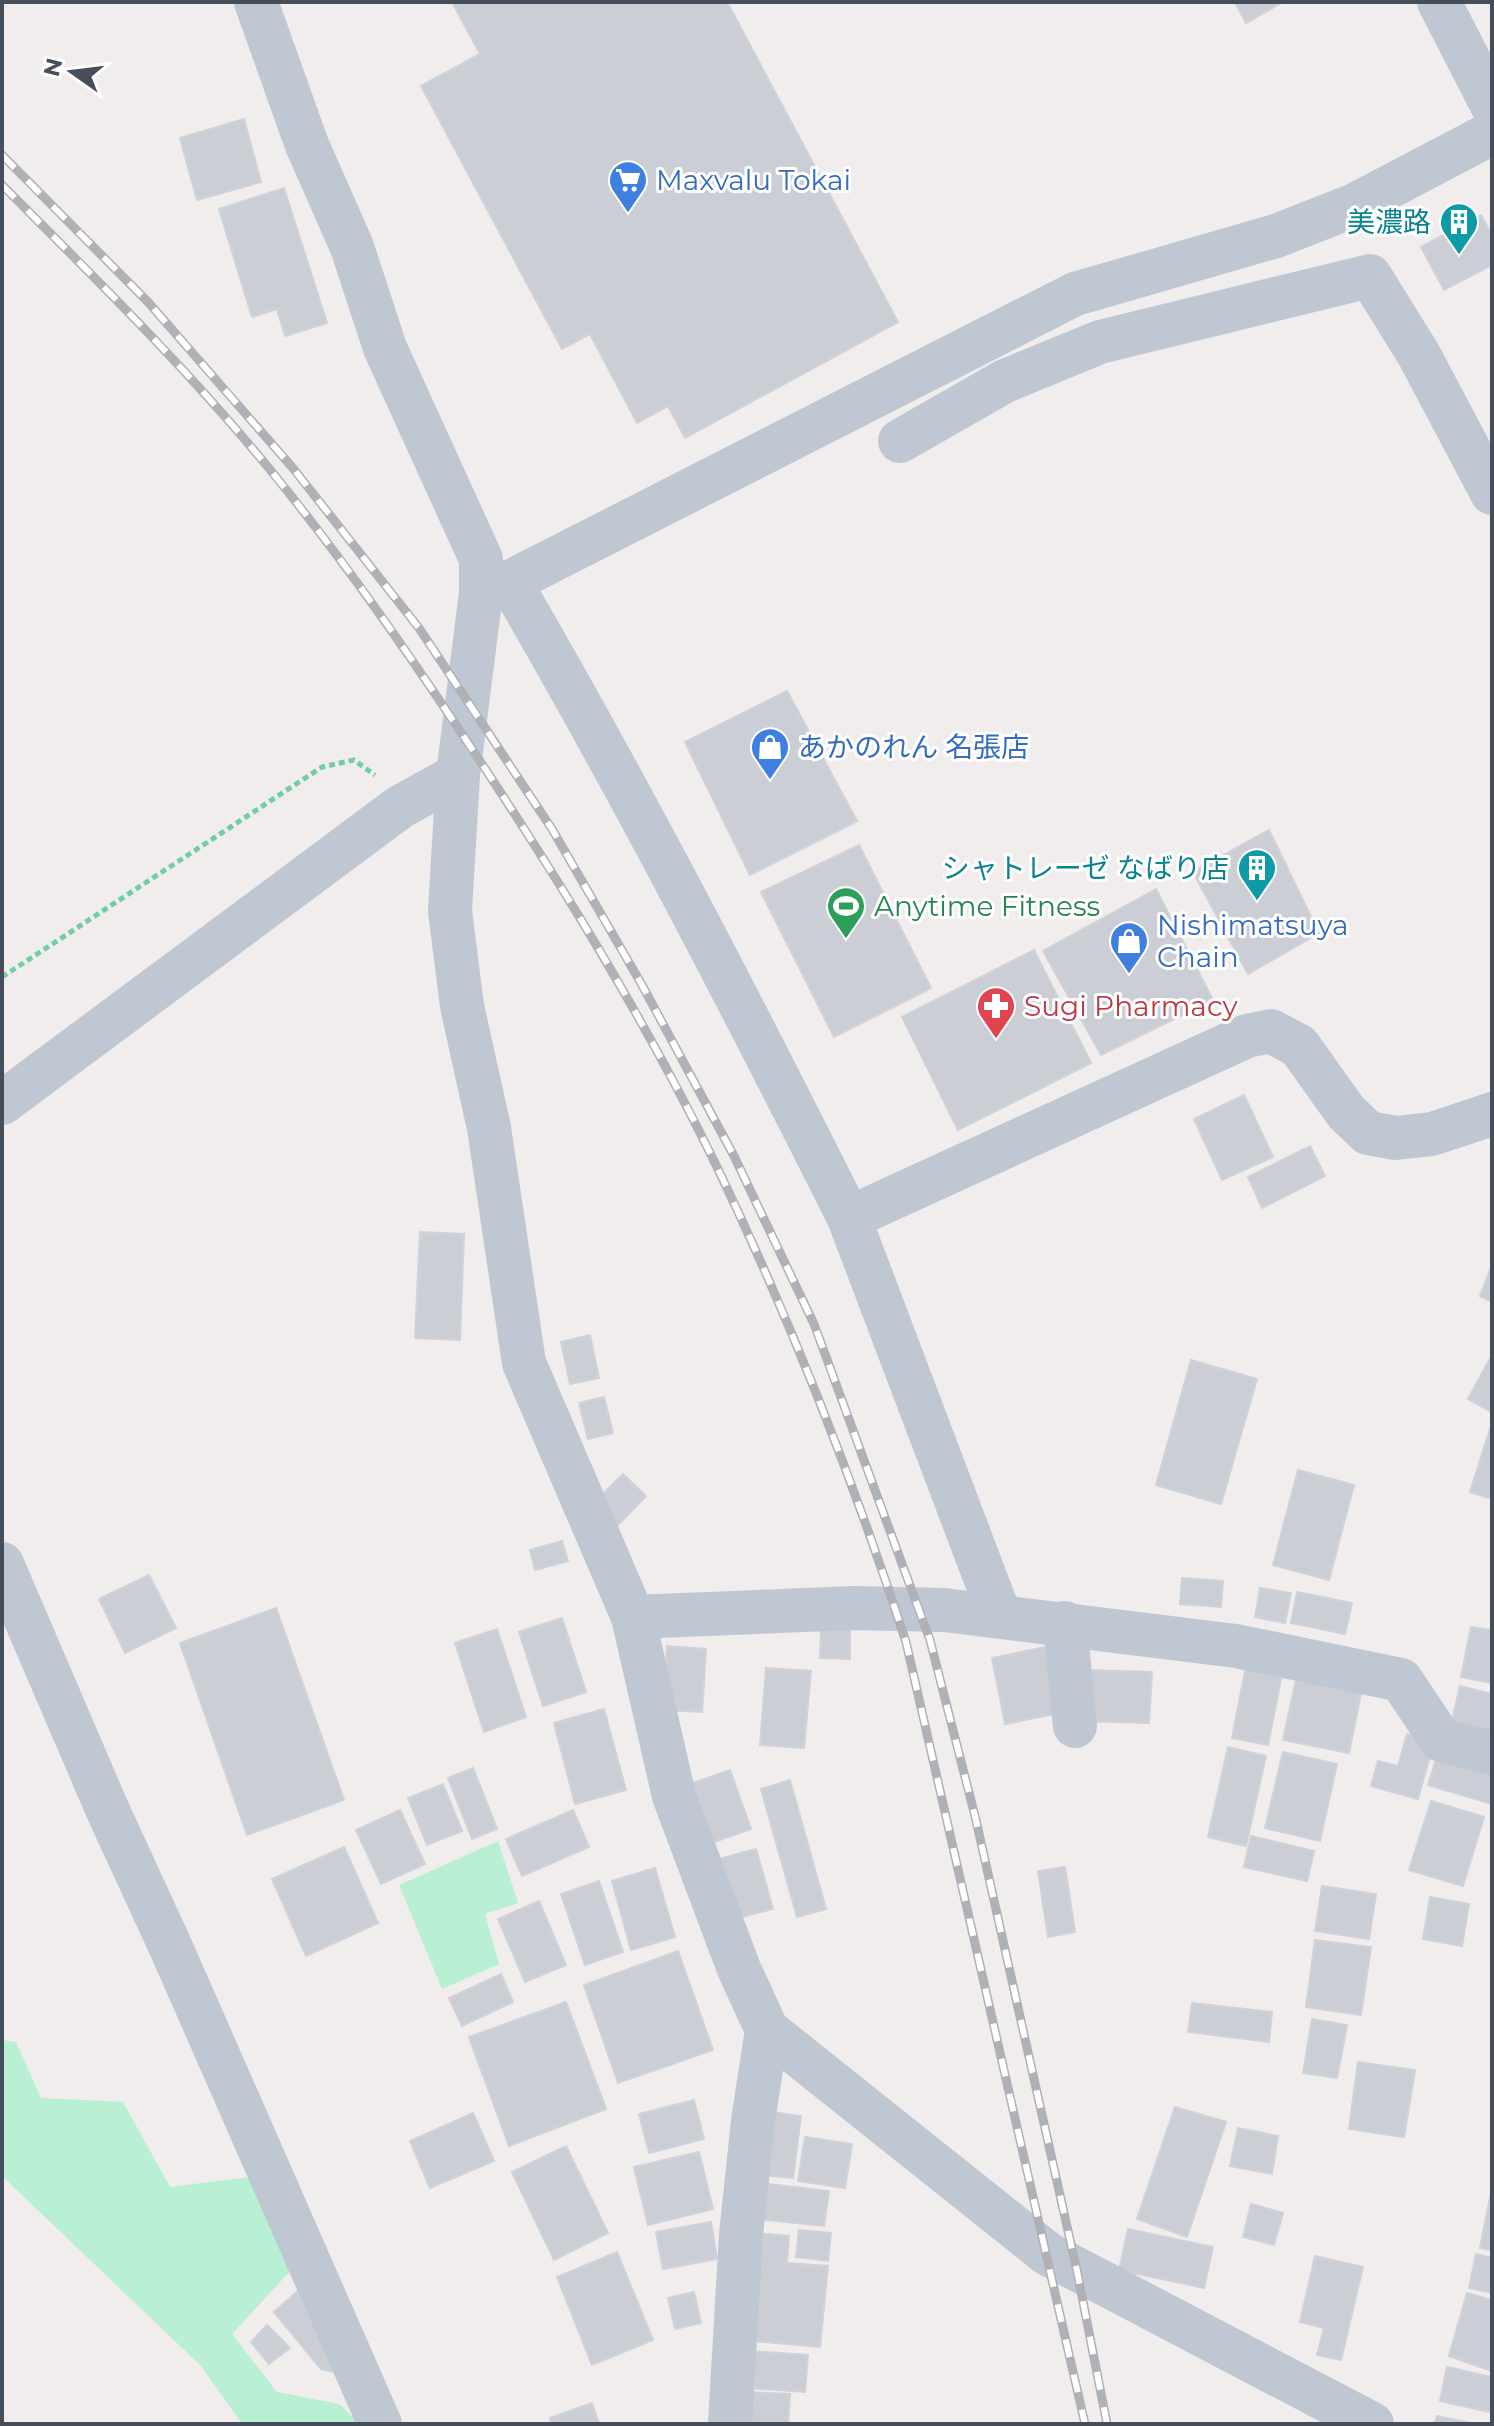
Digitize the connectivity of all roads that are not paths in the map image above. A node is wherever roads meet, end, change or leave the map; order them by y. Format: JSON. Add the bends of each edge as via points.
{"nodes":[{"id":1,"x":256,"y":2,"type":"edge"},
{"id":2,"x":1439,"y":2,"type":"edge"},
{"id":3,"x":1492,"y":105,"type":"edge"},
{"id":4,"x":1492,"y":133,"type":"edge"},
{"id":5,"x":900,"y":441,"type":"dead end"},
{"id":6,"x":1492,"y":493,"type":"edge"},
{"id":7,"x":495,"y":588,"type":"junction"},
{"id":8,"x":458,"y":775,"type":"junction"},
{"id":9,"x":2,"y":1103,"type":"edge"},
{"id":10,"x":1492,"y":1114,"type":"edge"},
{"id":11,"x":849,"y":1218,"type":"junction"},
{"id":12,"x":2,"y":1564,"type":"edge"},
{"id":13,"x":999,"y":1614,"type":"junction"},
{"id":14,"x":633,"y":1617,"type":"junction"},
{"id":15,"x":1065,"y":1623,"type":"junction"},
{"id":16,"x":1075,"y":1726,"type":"dead end"},
{"id":17,"x":1492,"y":1753,"type":"edge"},
{"id":18,"x":767,"y":2030,"type":"junction"},
{"id":19,"x":380,"y":2424,"type":"edge"},
{"id":20,"x":730,"y":2424,"type":"edge"},
{"id":21,"x":1372,"y":2424,"type":"edge"}],
"edges":[{"from":1,"to":7,"type":"street","via":[[307,145],[352,247],[385,348]]},
{"from":2,"to":3,"type":"street"},
{"from":4,"to":7,"type":"street","via":[[1355,205],[1289,231],[1075,294]]},
{"from":5,"to":6,"type":"street","via":[[1005,381],[1100,342],[1370,276]]},
{"from":7,"to":8,"type":"street"},
{"from":7,"to":11,"type":"street","via":[[562,671],[718,959]]},
{"from":8,"to":9,"type":"street","via":[[411,801]]},
{"from":8,"to":14,"type":"street","via":[[450,911],[524,1363]]},
{"from":10,"to":11,"type":"street","via":[[1432,1134],[1396,1138],[1368,1133],[1346,1112],[1299,1046],[1271,1031],[1247,1036]]},
{"from":11,"to":13,"type":"street"},
{"from":12,"to":19,"type":"street"},
{"from":13,"to":14,"type":"street","via":[[854,1608]]},
{"from":13,"to":15,"type":"street"},
{"from":14,"to":18,"type":"street","via":[[674,1796]]},
{"from":15,"to":16,"type":"street"},
{"from":15,"to":17,"type":"street","via":[[1236,1646],[1401,1680],[1441,1740]]},
{"from":18,"to":20,"type":"street","via":[[741,2235]]},
{"from":18,"to":21,"type":"street","via":[[1048,2254]]}]}
